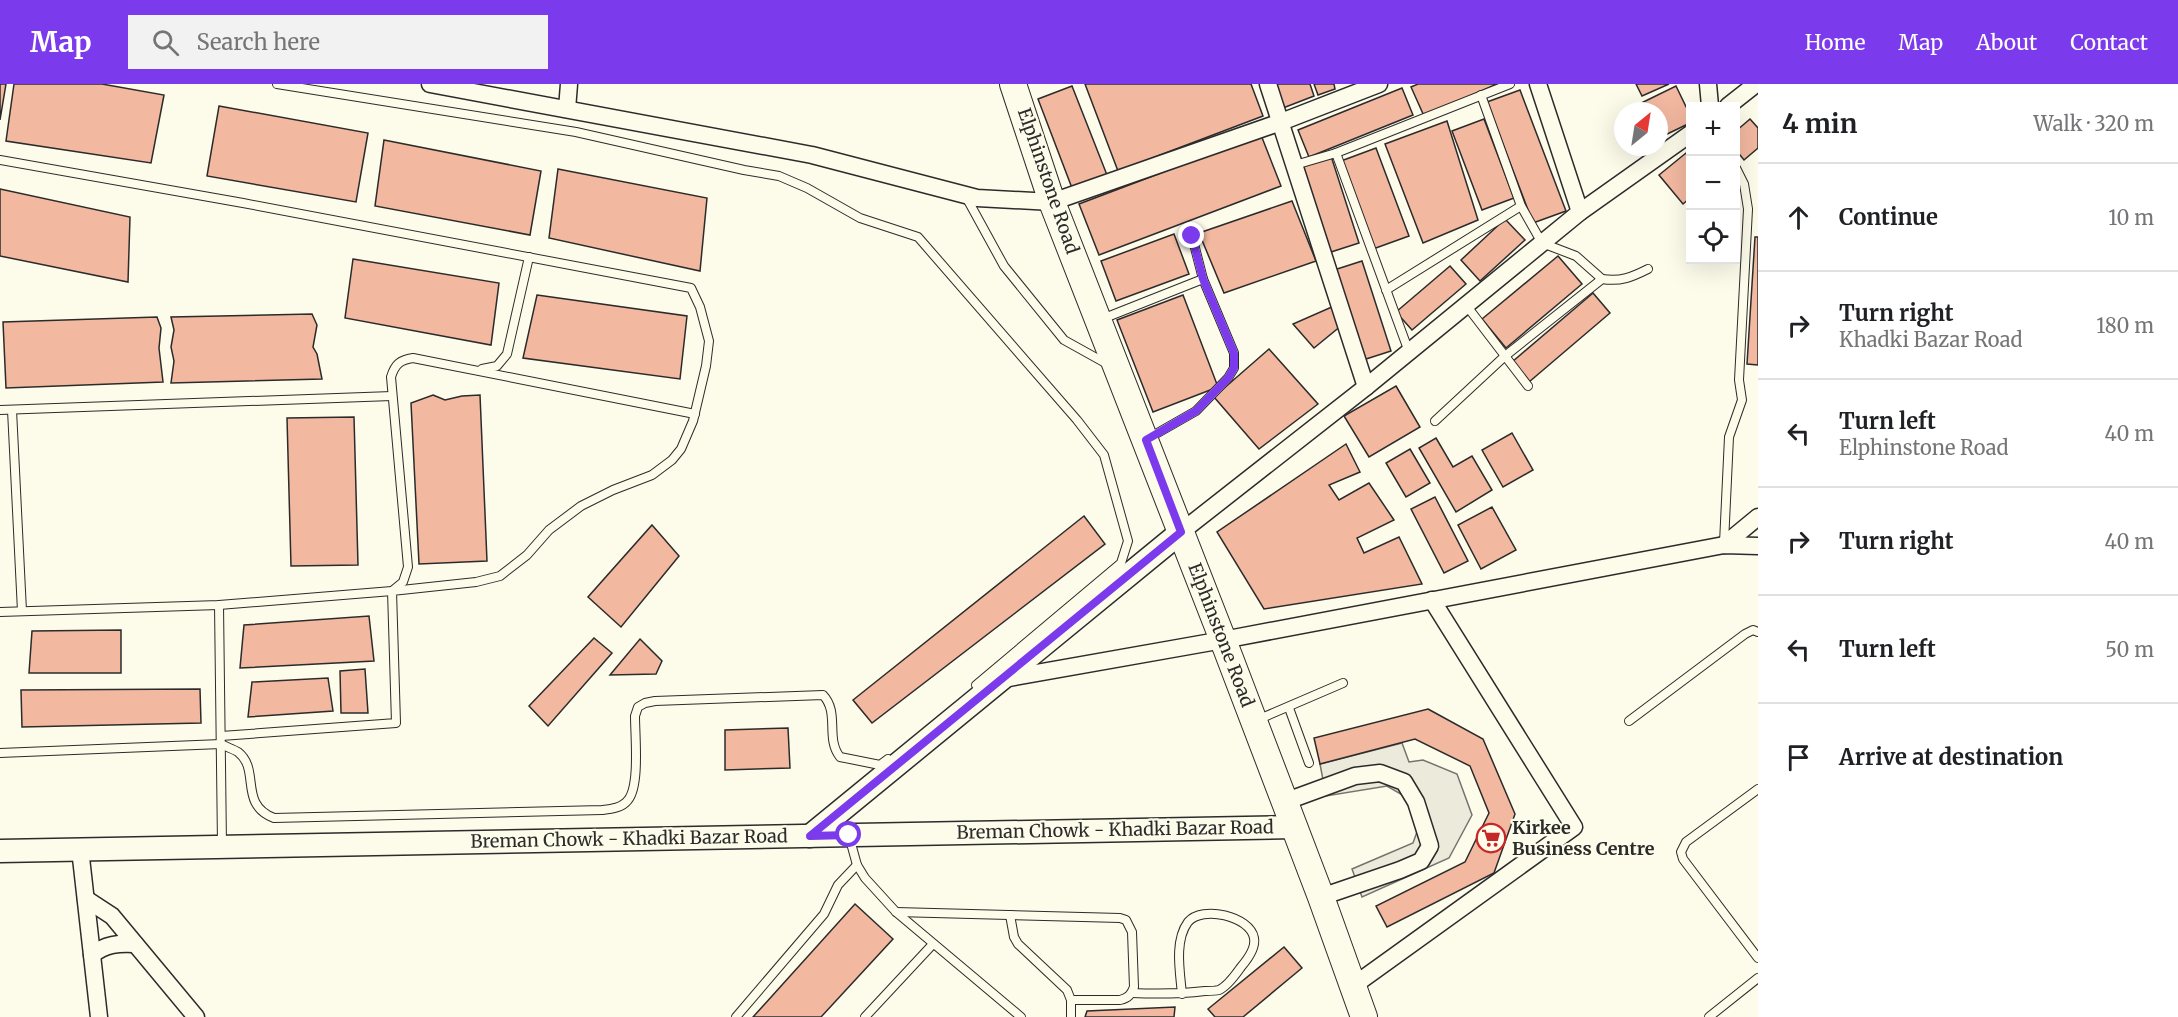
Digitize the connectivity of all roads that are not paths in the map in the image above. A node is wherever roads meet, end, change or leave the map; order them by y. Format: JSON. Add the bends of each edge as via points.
{"nodes":[{"id":1,"x":277,"y":84,"type":"edge"},
{"id":2,"x":430,"y":84,"type":"edge"},
{"id":3,"x":569,"y":84,"type":"edge"},
{"id":4,"x":1013,"y":84,"type":"edge"},
{"id":5,"x":1268,"y":84,"type":"edge"},
{"id":6,"x":1379,"y":84,"type":"edge"},
{"id":7,"x":1510,"y":84,"type":"edge"},
{"id":8,"x":1538,"y":84,"type":"edge"},
{"id":9,"x":1708,"y":84,"type":"edge"},
{"id":10,"x":1756,"y":84,"type":"edge"},
{"id":11,"x":1354,"y":88,"type":"edge"},
{"id":12,"x":1481,"y":95,"type":"junction"},
{"id":13,"x":1710,"y":102,"type":"edge"},
{"id":14,"x":1733,"y":102,"type":"edge"},
{"id":15,"x":567,"y":109,"type":"junction"},
{"id":16,"x":1281,"y":122,"type":"junction"},
{"id":17,"x":1686,"y":137,"type":"edge"},
{"id":18,"x":1336,"y":153,"type":"junction"},
{"id":19,"x":0,"y":159,"type":"edge"},
{"id":20,"x":1295,"y":165,"type":"junction"},
{"id":21,"x":1740,"y":176,"type":"edge"},
{"id":22,"x":965,"y":195,"type":"junction"},
{"id":23,"x":1053,"y":202,"type":"junction"},
{"id":24,"x":1521,"y":206,"type":"junction"},
{"id":25,"x":1580,"y":212,"type":"junction"},
{"id":26,"x":1192,"y":236,"type":"dead end"},
{"id":27,"x":1542,"y":243,"type":"junction"},
{"id":28,"x":529,"y":257,"type":"junction"},
{"id":29,"x":1648,"y":269,"type":"dead end"},
{"id":30,"x":1203,"y":279,"type":"junction"},
{"id":31,"x":1602,"y":279,"type":"junction"},
{"id":32,"x":1386,"y":290,"type":"junction"},
{"id":33,"x":1466,"y":305,"type":"junction"},
{"id":34,"x":1099,"y":321,"type":"junction"},
{"id":35,"x":1409,"y":352,"type":"junction"},
{"id":36,"x":1505,"y":356,"type":"junction"},
{"id":37,"x":479,"y":370,"type":"junction"},
{"id":38,"x":1118,"y":370,"type":"junction"},
{"id":39,"x":1528,"y":386,"type":"dead end"},
{"id":40,"x":1366,"y":387,"type":"junction"},
{"id":41,"x":392,"y":396,"type":"junction"},
{"id":42,"x":12,"y":410,"type":"junction"},
{"id":43,"x":0,"y":411,"type":"edge"},
{"id":44,"x":695,"y":414,"type":"junction"},
{"id":45,"x":1435,"y":421,"type":"dead end"},
{"id":46,"x":1146,"y":440,"type":"junction"},
{"id":47,"x":1758,"y":517,"type":"edge"},
{"id":48,"x":1181,"y":532,"type":"junction"},
{"id":49,"x":1724,"y":544,"type":"junction"},
{"id":50,"x":1758,"y":546,"type":"edge"},
{"id":51,"x":392,"y":591,"type":"junction"},
{"id":52,"x":1432,"y":600,"type":"junction"},
{"id":53,"x":219,"y":605,"type":"junction"},
{"id":54,"x":22,"y":611,"type":"junction"},
{"id":55,"x":0,"y":612,"type":"edge"},
{"id":56,"x":1758,"y":632,"type":"edge"},
{"id":57,"x":1223,"y":640,"type":"junction"},
{"id":58,"x":1002,"y":679,"type":"junction"},
{"id":59,"x":1343,"y":683,"type":"dead end"},
{"id":60,"x":969,"y":691,"type":"dead end"},
{"id":61,"x":1288,"y":708,"type":"junction"},
{"id":62,"x":1254,"y":721,"type":"junction"},
{"id":63,"x":1629,"y":721,"type":"dead end"},
{"id":64,"x":221,"y":740,"type":"junction"},
{"id":65,"x":898,"y":751,"type":"dead end"},
{"id":66,"x":0,"y":753,"type":"edge"},
{"id":67,"x":1309,"y":763,"type":"dead end"},
{"id":68,"x":1758,"y":789,"type":"edge"},
{"id":69,"x":1284,"y":802,"type":"junction"},
{"id":70,"x":1294,"y":827,"type":"junction"},
{"id":71,"x":849,"y":835,"type":"junction"},
{"id":72,"x":810,"y":836,"type":"junction"},
{"id":73,"x":222,"y":847,"type":"junction"},
{"id":74,"x":80,"y":849,"type":"junction"},
{"id":75,"x":0,"y":851,"type":"edge"},
{"id":76,"x":857,"y":865,"type":"junction"},
{"id":77,"x":1321,"y":897,"type":"junction"},
{"id":78,"x":86,"y":899,"type":"junction"},
{"id":79,"x":896,"y":912,"type":"junction"},
{"id":80,"x":1010,"y":915,"type":"junction"},
{"id":81,"x":135,"y":944,"type":"junction"},
{"id":82,"x":933,"y":944,"type":"junction"},
{"id":83,"x":92,"y":956,"type":"junction"},
{"id":84,"x":1758,"y":958,"type":"edge"},
{"id":85,"x":1758,"y":978,"type":"edge"},
{"id":86,"x":1353,"y":986,"type":"junction"},
{"id":87,"x":1132,"y":993,"type":"junction"},
{"id":88,"x":1182,"y":994,"type":"junction"},
{"id":89,"x":1071,"y":1000,"type":"junction"},
{"id":90,"x":99,"y":1017,"type":"edge"},
{"id":91,"x":196,"y":1017,"type":"edge"},
{"id":92,"x":736,"y":1017,"type":"edge"},
{"id":93,"x":865,"y":1017,"type":"edge"},
{"id":94,"x":1021,"y":1017,"type":"edge"},
{"id":95,"x":1071,"y":1017,"type":"edge"},
{"id":96,"x":1364,"y":1017,"type":"edge"},
{"id":97,"x":1708,"y":1017,"type":"edge"}],
"edges":[{"from":1,"to":60,"type":"lane","via":[[576,132],[779,176],[860,218],[918,237],[1104,455],[1128,541],[1121,563]]},
{"from":2,"to":15,"type":"street"},
{"from":3,"to":15,"type":"street"},
{"from":4,"to":23,"type":"main road","name":"Elphinstone Road"},
{"from":5,"to":16,"type":"street"},
{"from":6,"to":11,"type":"street"},
{"from":7,"to":12,"type":"lane"},
{"from":8,"to":25,"type":"street"},
{"from":9,"to":13,"type":"street"},
{"from":10,"to":14,"type":"street"},
{"from":11,"to":16,"type":"street"},
{"from":12,"to":18,"type":"lane"},
{"from":12,"to":24,"type":"lane"},
{"from":15,"to":22,"type":"street","via":[[812,154]]},
{"from":16,"to":20,"type":"street"},
{"from":16,"to":23,"type":"street"},
{"from":17,"to":25,"type":"street"},
{"from":18,"to":20,"type":"lane"},
{"from":18,"to":32,"type":"lane"},
{"from":19,"to":28,"type":"lane"},
{"from":20,"to":40,"type":"street"},
{"from":21,"to":49,"type":"lane","via":[[1748,208],[1739,380],[1742,400],[1729,437]]},
{"from":22,"to":23,"type":"street"},
{"from":22,"to":38,"type":"lane","via":[[1004,266],[1064,340]]},
{"from":23,"to":34,"type":"main road","name":"Elphinstone Road"},
{"from":24,"to":27,"type":"lane"},
{"from":24,"to":32,"type":"lane"},
{"from":25,"to":27,"type":"street"},
{"from":26,"to":30,"type":"lane"},
{"from":27,"to":31,"type":"lane","via":[[1576,256]]},
{"from":27,"to":33,"type":"street"},
{"from":28,"to":37,"type":"lane","via":[[507,354],[497,366]]},
{"from":28,"to":44,"type":"lane","via":[[691,288],[709,342]]},
{"from":29,"to":31,"type":"lane","via":[[1627,280]]},
{"from":30,"to":34,"type":"lane"},
{"from":30,"to":46,"type":"lane","via":[[1234,353],[1234,368],[1196,411]]},
{"from":31,"to":36,"type":"lane"},
{"from":32,"to":35,"type":"lane"},
{"from":33,"to":35,"type":"street"},
{"from":33,"to":36,"type":"lane"},
{"from":34,"to":38,"type":"main road","name":"Elphinstone Road"},
{"from":35,"to":40,"type":"street"},
{"from":36,"to":39,"type":"lane"},
{"from":36,"to":45,"type":"lane"},
{"from":37,"to":41,"type":"lane","via":[[403,359],[395,365],[391,377]]},
{"from":37,"to":44,"type":"lane"},
{"from":38,"to":46,"type":"main road","name":"Elphinstone Road"},
{"from":40,"to":48,"type":"street"},
{"from":41,"to":42,"type":"lane"},
{"from":41,"to":51,"type":"lane","via":[[408,567],[403,582]]},
{"from":42,"to":43,"type":"lane"},
{"from":42,"to":54,"type":"lane"},
{"from":44,"to":51,"type":"lane","via":[[681,449],[672,460],[652,475],[581,506],[500,576]]},
{"from":46,"to":48,"type":"main road","name":"Elphinstone Road"},
{"from":47,"to":49,"type":"street"},
{"from":48,"to":57,"type":"main road","name":"Elphinstone Road"},
{"from":48,"to":58,"type":"main road"},
{"from":49,"to":50,"type":"street"},
{"from":49,"to":52,"type":"street"},
{"from":51,"to":53,"type":"lane"},
{"from":51,"to":64,"type":"lane","via":[[396,723]]},
{"from":52,"to":57,"type":"street"},
{"from":52,"to":86,"type":"street","via":[[1574,827]]},
{"from":53,"to":54,"type":"lane"},
{"from":53,"to":64,"type":"lane"},
{"from":54,"to":55,"type":"lane"},
{"from":56,"to":63,"type":"lane","via":[[1745,634]]},
{"from":57,"to":58,"type":"street"},
{"from":57,"to":62,"type":"main road","name":"Elphinstone Road"},
{"from":58,"to":72,"type":"main road"},
{"from":59,"to":61,"type":"lane"},
{"from":61,"to":62,"type":"lane"},
{"from":61,"to":67,"type":"lane"},
{"from":62,"to":69,"type":"main road","name":"Elphinstone Road"},
{"from":64,"to":65,"type":"lane","via":[[245,760],[256,807],[274,818],[616,808],[632,794],[638,707],[655,701],[823,696],[830,702],[831,740],[840,757],[880,765]]},
{"from":64,"to":66,"type":"lane"},
{"from":64,"to":73,"type":"lane"},
{"from":68,"to":84,"type":"lane","via":[[1686,842],[1681,852]]},
{"from":69,"to":70,"type":"main road","name":"Elphinstone Road"},
{"from":69,"to":77,"type":"street","via":[[1355,776],[1380,773],[1404,782],[1416,802],[1430,846],[1421,861]]},
{"from":70,"to":71,"type":"main road","name":"Breman Chowk - Khadki Bazar Road"},
{"from":70,"to":77,"type":"main road","name":"Elphinstone Road"},
{"from":71,"to":72,"type":"main road","name":"Breman Chowk - Khadki Bazar Road"},
{"from":71,"to":76,"type":"lane"},
{"from":72,"to":73,"type":"main road","name":"Breman Chowk - Khadki Bazar Road"},
{"from":73,"to":74,"type":"main road","name":"Breman Chowk - Khadki Bazar Road"},
{"from":74,"to":75,"type":"main road","name":"Breman Chowk - Khadki Bazar Road"},
{"from":74,"to":78,"type":"street"},
{"from":76,"to":79,"type":"lane"},
{"from":76,"to":92,"type":"lane","via":[[838,885],[824,914]]},
{"from":77,"to":86,"type":"main road","name":"Elphinstone Road"},
{"from":78,"to":81,"type":"street","via":[[112,916]]},
{"from":78,"to":83,"type":"street"},
{"from":79,"to":80,"type":"lane"},
{"from":79,"to":82,"type":"lane"},
{"from":80,"to":87,"type":"lane","via":[[1126,920],[1132,932]]},
{"from":80,"to":89,"type":"lane","via":[[1018,944],[1066,990]]},
{"from":81,"to":83,"type":"street","via":[[100,948]]},
{"from":81,"to":91,"type":"street"},
{"from":82,"to":93,"type":"lane"},
{"from":82,"to":94,"type":"lane"},
{"from":83,"to":90,"type":"street"},
{"from":85,"to":97,"type":"lane"},
{"from":86,"to":96,"type":"main road","name":"Elphinstone Road"},
{"from":87,"to":88,"type":"lane"},
{"from":87,"to":89,"type":"lane","via":[[1120,1000]]},
{"from":88,"to":88,"type":"lane","via":[[1219,990],[1233,978],[1253,947],[1254,937],[1246,925],[1227,914],[1206,914],[1190,920],[1182,932]]},
{"from":89,"to":95,"type":"lane"}]}
